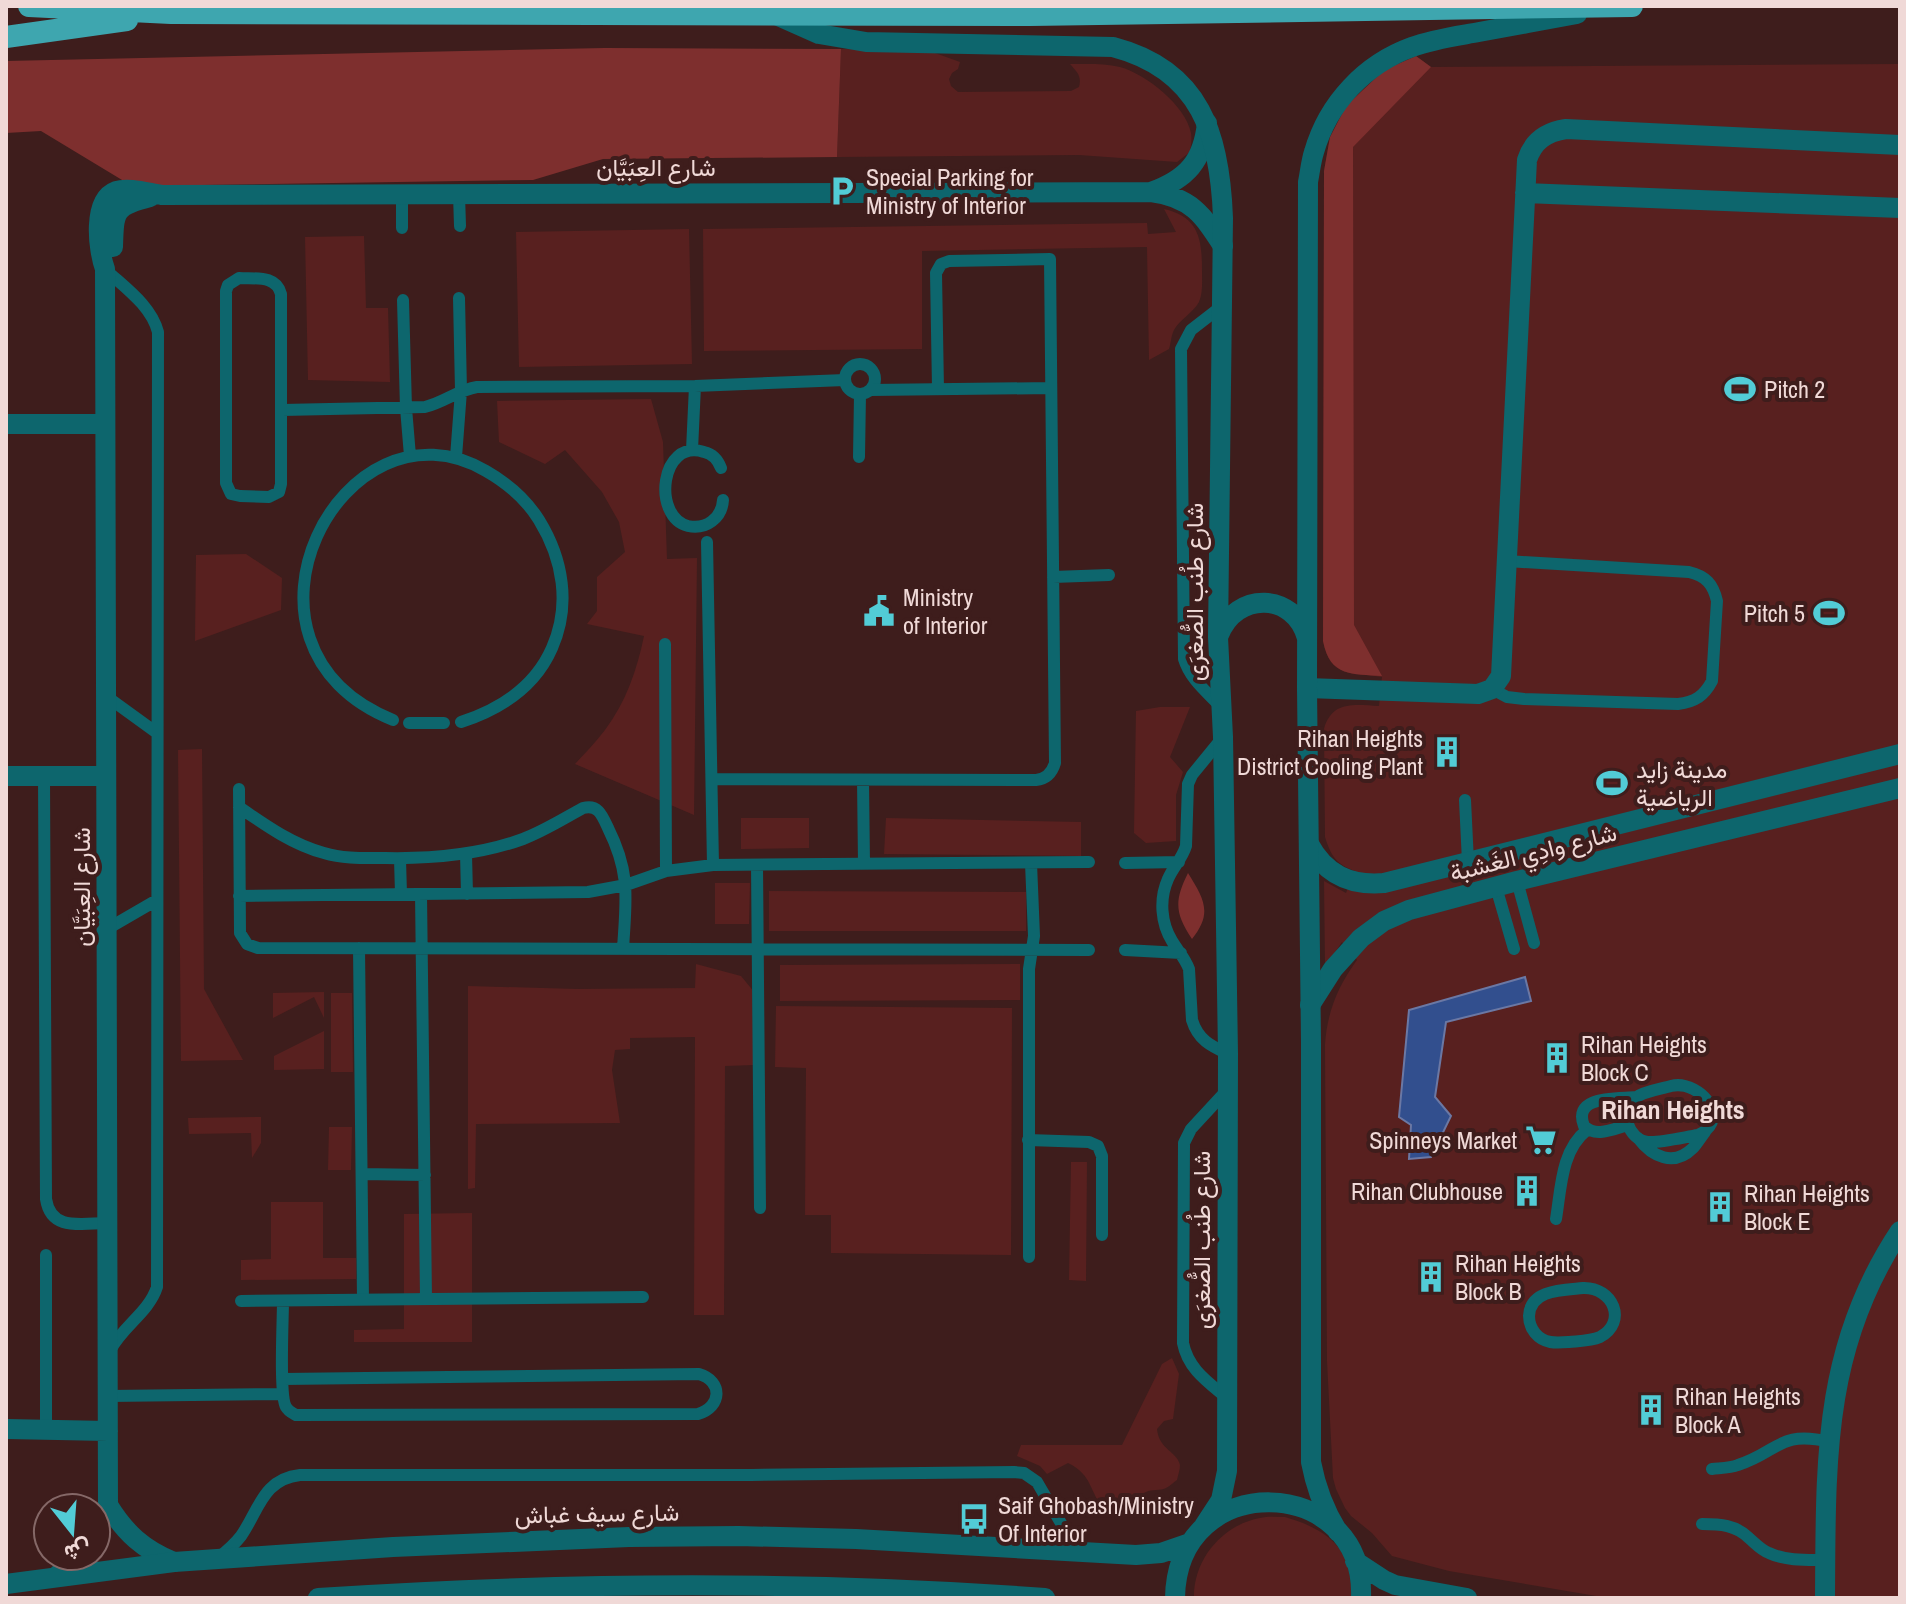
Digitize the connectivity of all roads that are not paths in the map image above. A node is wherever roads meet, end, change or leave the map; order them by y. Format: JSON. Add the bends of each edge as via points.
{"nodes":[{"id":1,"x":29,"y":6,"type":"edge"},
{"id":2,"x":1616,"y":6,"type":"edge"},
{"id":3,"x":1632,"y":6,"type":"edge"},
{"id":4,"x":171,"y":13,"type":"junction"},
{"id":5,"x":774,"y":14,"type":"junction"},
{"id":6,"x":6,"y":37,"type":"edge"},
{"id":7,"x":1207,"y":123,"type":"junction"},
{"id":8,"x":1900,"y":145,"type":"edge"},
{"id":9,"x":1151,"y":192,"type":"junction"},
{"id":10,"x":1525,"y":193,"type":"junction"},
{"id":11,"x":402,"y":194,"type":"junction"},
{"id":12,"x":459,"y":194,"type":"junction"},
{"id":13,"x":1900,"y":208,"type":"edge"},
{"id":14,"x":460,"y":226,"type":"dead end"},
{"id":15,"x":402,"y":228,"type":"dead end"},
{"id":16,"x":1223,"y":246,"type":"junction"},
{"id":17,"x":105,"y":269,"type":"junction"},
{"id":18,"x":459,"y":298,"type":"dead end"},
{"id":19,"x":403,"y":300,"type":"dead end"},
{"id":20,"x":1222,"y":306,"type":"junction"},
{"id":21,"x":845,"y":380,"type":"junction"},
{"id":22,"x":695,"y":386,"type":"junction"},
{"id":23,"x":1051,"y":388,"type":"junction"},
{"id":24,"x":938,"y":389,"type":"junction"},
{"id":25,"x":461,"y":391,"type":"junction"},
{"id":26,"x":865,"y":392,"type":"junction"},
{"id":27,"x":406,"y":408,"type":"junction"},
{"id":28,"x":282,"y":410,"type":"junction"},
{"id":29,"x":6,"y":424,"type":"edge"},
{"id":30,"x":105,"y":424,"type":"junction"},
{"id":31,"x":692,"y":450,"type":"junction"},
{"id":32,"x":410,"y":456,"type":"junction"},
{"id":33,"x":456,"y":457,"type":"junction"},
{"id":34,"x":859,"y":457,"type":"dead end"},
{"id":35,"x":721,"y":468,"type":"dead end"},
{"id":36,"x":723,"y":500,"type":"dead end"},
{"id":37,"x":707,"y":542,"type":"dead end"},
{"id":38,"x":1507,"y":561,"type":"junction"},
{"id":39,"x":1109,"y":575,"type":"dead end"},
{"id":40,"x":1053,"y":577,"type":"junction"},
{"id":41,"x":1218,"y":637,"type":"junction"},
{"id":42,"x":1308,"y":642,"type":"junction"},
{"id":43,"x":665,"y":644,"type":"dead end"},
{"id":44,"x":1307,"y":688,"type":"junction"},
{"id":45,"x":1492,"y":689,"type":"junction"},
{"id":46,"x":106,"y":696,"type":"junction"},
{"id":47,"x":1222,"y":708,"type":"junction"},
{"id":48,"x":393,"y":720,"type":"dead end"},
{"id":49,"x":461,"y":722,"type":"dead end"},
{"id":50,"x":409,"y":723,"type":"dead end"},
{"id":51,"x":444,"y":723,"type":"dead end"},
{"id":52,"x":157,"y":733,"type":"junction"},
{"id":53,"x":1223,"y":737,"type":"junction"},
{"id":54,"x":1900,"y":754,"type":"edge"},
{"id":55,"x":6,"y":776,"type":"edge"},
{"id":56,"x":44,"y":776,"type":"junction"},
{"id":57,"x":106,"y":776,"type":"junction"},
{"id":58,"x":712,"y":779,"type":"junction"},
{"id":59,"x":863,"y":780,"type":"junction"},
{"id":60,"x":1900,"y":788,"type":"edge"},
{"id":61,"x":239,"y":789,"type":"dead end"},
{"id":62,"x":1465,"y":800,"type":"dead end"},
{"id":63,"x":239,"y":807,"type":"junction"},
{"id":64,"x":1309,"y":844,"type":"junction"},
{"id":65,"x":466,"y":854,"type":"junction"},
{"id":66,"x":400,"y":859,"type":"junction"},
{"id":67,"x":1089,"y":862,"type":"dead end"},
{"id":68,"x":1179,"y":862,"type":"junction"},
{"id":69,"x":1468,"y":862,"type":"junction"},
{"id":70,"x":1031,"y":863,"type":"junction"},
{"id":71,"x":1125,"y":863,"type":"dead end"},
{"id":72,"x":864,"y":864,"type":"junction"},
{"id":73,"x":713,"y":865,"type":"junction"},
{"id":74,"x":757,"y":865,"type":"junction"},
{"id":75,"x":666,"y":871,"type":"junction"},
{"id":76,"x":1517,"y":881,"type":"junction"},
{"id":77,"x":626,"y":885,"type":"junction"},
{"id":78,"x":1496,"y":887,"type":"junction"},
{"id":79,"x":401,"y":894,"type":"junction"},
{"id":80,"x":421,"y":894,"type":"junction"},
{"id":81,"x":467,"y":894,"type":"junction"},
{"id":82,"x":239,"y":896,"type":"junction"},
{"id":83,"x":157,"y":900,"type":"junction"},
{"id":84,"x":107,"y":929,"type":"junction"},
{"id":85,"x":1534,"y":943,"type":"dead end"},
{"id":86,"x":359,"y":948,"type":"junction"},
{"id":87,"x":422,"y":948,"type":"junction"},
{"id":88,"x":623,"y":949,"type":"junction"},
{"id":89,"x":758,"y":949,"type":"junction"},
{"id":90,"x":1514,"y":949,"type":"dead end"},
{"id":91,"x":1032,"y":950,"type":"junction"},
{"id":92,"x":1089,"y":950,"type":"dead end"},
{"id":93,"x":1125,"y":950,"type":"dead end"},
{"id":94,"x":1181,"y":953,"type":"junction"},
{"id":95,"x":1310,"y":1005,"type":"junction"},
{"id":96,"x":1228,"y":1054,"type":"junction"},
{"id":97,"x":1228,"y":1089,"type":"junction"},
{"id":98,"x":1636,"y":1097,"type":"junction"},
{"id":99,"x":1628,"y":1125,"type":"junction"},
{"id":100,"x":1587,"y":1130,"type":"junction"},
{"id":101,"x":1705,"y":1132,"type":"junction"},
{"id":102,"x":1638,"y":1138,"type":"junction"},
{"id":103,"x":1028,"y":1140,"type":"junction"},
{"id":104,"x":362,"y":1174,"type":"junction"},
{"id":105,"x":425,"y":1175,"type":"junction"},
{"id":106,"x":760,"y":1208,"type":"dead end"},
{"id":107,"x":1556,"y":1219,"type":"dead end"},
{"id":108,"x":108,"y":1223,"type":"junction"},
{"id":109,"x":1900,"y":1231,"type":"edge"},
{"id":110,"x":1102,"y":1235,"type":"dead end"},
{"id":111,"x":46,"y":1255,"type":"dead end"},
{"id":112,"x":1029,"y":1257,"type":"dead end"},
{"id":113,"x":1583,"y":1288,"type":"joint"},
{"id":114,"x":643,"y":1297,"type":"dead end"},
{"id":115,"x":426,"y":1299,"type":"junction"},
{"id":116,"x":363,"y":1300,"type":"junction"},
{"id":117,"x":241,"y":1301,"type":"dead end"},
{"id":118,"x":283,"y":1301,"type":"junction"},
{"id":119,"x":107,"y":1355,"type":"junction"},
{"id":120,"x":283,"y":1379,"type":"junction"},
{"id":121,"x":283,"y":1394,"type":"junction"},
{"id":122,"x":108,"y":1396,"type":"junction"},
{"id":123,"x":1227,"y":1398,"type":"junction"},
{"id":124,"x":6,"y":1429,"type":"edge"},
{"id":125,"x":46,"y":1430,"type":"junction"},
{"id":126,"x":108,"y":1431,"type":"junction"},
{"id":127,"x":1830,"y":1442,"type":"junction"},
{"id":128,"x":1712,"y":1469,"type":"dead end"},
{"id":129,"x":108,"y":1492,"type":"edge"},
{"id":130,"x":112,"y":1512,"type":"edge"},
{"id":131,"x":1702,"y":1524,"type":"dead end"},
{"id":132,"x":1204,"y":1526,"type":"junction"},
{"id":133,"x":1338,"y":1532,"type":"junction"},
{"id":134,"x":1190,"y":1543,"type":"junction"},
{"id":135,"x":1082,"y":1552,"type":"junction"},
{"id":136,"x":217,"y":1559,"type":"junction"},
{"id":137,"x":1825,"y":1560,"type":"junction"},
{"id":138,"x":1355,"y":1561,"type":"junction"},
{"id":139,"x":174,"y":1562,"type":"junction"},
{"id":140,"x":61,"y":1572,"type":"edge"},
{"id":141,"x":56,"y":1577,"type":"junction"},
{"id":142,"x":6,"y":1584,"type":"edge"},
{"id":143,"x":318,"y":1598,"type":"edge"},
{"id":144,"x":1045,"y":1598,"type":"edge"},
{"id":145,"x":1175,"y":1598,"type":"edge"},
{"id":146,"x":1361,"y":1598,"type":"edge"},
{"id":147,"x":1467,"y":1598,"type":"edge"},
{"id":148,"x":1825,"y":1598,"type":"edge"}],
"edges":[{"from":1,"to":4,"type":"highway"},
{"from":2,"to":3,"type":"highway"},
{"from":2,"to":5,"type":"highway"},
{"from":2,"to":42,"type":"street","via":[[1414,46],[1361,77],[1325,124],[1308,182]]},
{"from":4,"to":5,"type":"highway"},
{"from":4,"to":6,"type":"highway"},
{"from":5,"to":7,"type":"street","name":"شارع طُنب الصُّغرَى","via":[[819,34],[866,42],[1113,47],[1170,73]]},
{"from":7,"to":9,"type":"street","name":"شارع العِبَيَّان","via":[[1200,154],[1191,167]]},
{"from":7,"to":16,"type":"street","name":"شارع طُنب الصُّغرَى","via":[[1220,179]]},
{"from":8,"to":10,"type":"street","via":[[1566,129],[1535,144],[1527,160]]},
{"from":9,"to":12,"type":"street","name":"شارع العِبَيَّان"},
{"from":9,"to":16,"type":"street","name":"شارع العِبَيَّان","via":[[1189,204]]},
{"from":10,"to":13,"type":"street"},
{"from":10,"to":38,"type":"street"},
{"from":11,"to":12,"type":"street","name":"شارع العِبَيَّان"},
{"from":11,"to":15,"type":"lane"},
{"from":11,"to":17,"type":"street","name":"شارع العِبَيَّان","via":[[162,195],[128,203],[114,219]]},
{"from":12,"to":14,"type":"lane"},
{"from":16,"to":20,"type":"street","name":"شارع طُنب الصُّغرَى"},
{"from":17,"to":30,"type":"street","name":"شارع العِبَيَّان"},
{"from":17,"to":52,"type":"lane","via":[[148,310],[158,332]]},
{"from":18,"to":25,"type":"lane"},
{"from":19,"to":27,"type":"lane"},
{"from":20,"to":41,"type":"street","name":"شارع طُنب الصُّغرَى"},
{"from":20,"to":47,"type":"lane","via":[[1191,330],[1181,349],[1184,659],[1195,680]]},
{"from":21,"to":22,"type":"lane"},
{"from":21,"to":26,"type":"lane","via":[[853,392]]},
{"from":21,"to":26,"type":"lane","via":[[850,368],[862,364],[873,372],[874,385]]},
{"from":22,"to":25,"type":"lane"},
{"from":22,"to":31,"type":"lane"},
{"from":23,"to":24,"type":"lane"},
{"from":23,"to":24,"type":"lane","via":[[1050,259],[941,264],[936,273]]},
{"from":23,"to":40,"type":"lane"},
{"from":24,"to":26,"type":"lane"},
{"from":25,"to":27,"type":"lane","via":[[434,405]]},
{"from":25,"to":33,"type":"lane"},
{"from":26,"to":34,"type":"lane"},
{"from":27,"to":28,"type":"lane"},
{"from":27,"to":32,"type":"lane"},
{"from":28,"to":28,"type":"lane","via":[[279,287],[268,279],[239,278],[226,291],[226,483],[231,494],[269,497],[279,492]]},
{"from":29,"to":30,"type":"street"},
{"from":30,"to":46,"type":"street","name":"شارع العِبَيَّان"},
{"from":31,"to":35,"type":"lane","via":[[711,455]]},
{"from":31,"to":36,"type":"lane","via":[[669,465],[670,513],[684,525],[702,526],[718,516]]},
{"from":32,"to":33,"type":"lane"},
{"from":32,"to":48,"type":"lane","via":[[365,477],[332,510],[312,552],[303,592],[308,634],[326,672],[356,701]]},
{"from":33,"to":49,"type":"lane","via":[[498,478],[534,512],[556,555],[564,603],[560,627],[540,670],[505,703]]},
{"from":37,"to":58,"type":"lane"},
{"from":38,"to":45,"type":"street","via":[[1501,676]]},
{"from":38,"to":45,"type":"lane","via":[[1699,574],[1709,581],[1717,601],[1712,681],[1699,698],[1678,704],[1524,699]]},
{"from":39,"to":40,"type":"lane"},
{"from":40,"to":59,"type":"lane","via":[[1055,763],[1049,775],[1036,780]]},
{"from":41,"to":42,"type":"street","via":[[1230,615],[1265,602],[1289,610]]},
{"from":41,"to":47,"type":"street","name":"شارع طُنب الصُّغرَى"},
{"from":42,"to":44,"type":"street"},
{"from":43,"to":75,"type":"lane"},
{"from":44,"to":45,"type":"street","via":[[1478,694]]},
{"from":44,"to":64,"type":"street"},
{"from":46,"to":52,"type":"lane"},
{"from":46,"to":57,"type":"street","name":"شارع العِبَيَّان"},
{"from":47,"to":53,"type":"street","name":"شارع طُنب الصُّغرَى"},
{"from":50,"to":51,"type":"lane"},
{"from":52,"to":83,"type":"lane"},
{"from":53,"to":68,"type":"lane","via":[[1188,784],[1186,846]]},
{"from":53,"to":96,"type":"street","name":"شارع طُنب الصُّغرَى"},
{"from":54,"to":69,"type":"street","name":"شارع وادِي الغَشبة"},
{"from":55,"to":56,"type":"street"},
{"from":56,"to":57,"type":"street"},
{"from":56,"to":108,"type":"lane","via":[[46,1199],[48,1211],[65,1223]]},
{"from":57,"to":84,"type":"street","name":"شارع العِبَيَّان"},
{"from":58,"to":59,"type":"lane"},
{"from":58,"to":73,"type":"lane"},
{"from":59,"to":72,"type":"lane"},
{"from":60,"to":76,"type":"street","name":"شارع وادِي الغَشبة"},
{"from":61,"to":63,"type":"lane"},
{"from":62,"to":69,"type":"lane"},
{"from":63,"to":66,"type":"lane","via":[[323,853]]},
{"from":63,"to":82,"type":"lane"},
{"from":64,"to":69,"type":"street","name":"شارع وادِي الغَشبة","via":[[1332,872],[1370,884]]},
{"from":64,"to":95,"type":"street"},
{"from":65,"to":66,"type":"lane"},
{"from":65,"to":77,"type":"lane","via":[[525,839],[591,806],[599,810],[617,845]]},
{"from":65,"to":81,"type":"lane"},
{"from":66,"to":79,"type":"lane"},
{"from":67,"to":70,"type":"lane"},
{"from":68,"to":71,"type":"lane"},
{"from":68,"to":94,"type":"lane","via":[[1162,903],[1166,930]]},
{"from":70,"to":72,"type":"lane"},
{"from":70,"to":91,"type":"lane"},
{"from":72,"to":74,"type":"lane"},
{"from":73,"to":74,"type":"lane"},
{"from":73,"to":75,"type":"lane"},
{"from":74,"to":89,"type":"lane"},
{"from":75,"to":77,"type":"lane"},
{"from":76,"to":78,"type":"street","name":"شارع وادِي الغَشبة"},
{"from":76,"to":85,"type":"lane"},
{"from":77,"to":81,"type":"lane","via":[[588,892]]},
{"from":77,"to":88,"type":"lane"},
{"from":78,"to":90,"type":"lane"},
{"from":78,"to":95,"type":"street","name":"شارع وادِي الغَشبة","via":[[1409,910],[1372,929],[1346,952]]},
{"from":79,"to":80,"type":"lane"},
{"from":79,"to":82,"type":"lane"},
{"from":80,"to":81,"type":"lane"},
{"from":80,"to":87,"type":"lane"},
{"from":82,"to":86,"type":"lane","via":[[240,933],[252,947]]},
{"from":83,"to":84,"type":"lane"},
{"from":83,"to":119,"type":"lane","via":[[157,1287],[148,1306]]},
{"from":84,"to":108,"type":"street","name":"شارع العِبَيَّان"},
{"from":86,"to":87,"type":"lane"},
{"from":86,"to":104,"type":"lane"},
{"from":87,"to":88,"type":"lane"},
{"from":87,"to":105,"type":"lane"},
{"from":88,"to":89,"type":"lane"},
{"from":89,"to":91,"type":"lane"},
{"from":89,"to":106,"type":"lane"},
{"from":91,"to":92,"type":"lane"},
{"from":91,"to":103,"type":"lane"},
{"from":93,"to":94,"type":"lane"},
{"from":94,"to":96,"type":"lane","via":[[1189,969],[1194,1028],[1206,1044]]},
{"from":95,"to":133,"type":"street","via":[[1311,1462],[1323,1506]]},
{"from":96,"to":97,"type":"street","name":"شارع طُنب الصُّغرَى"},
{"from":97,"to":123,"type":"street","name":"شارع طُنب الصُّغرَى"},
{"from":97,"to":123,"type":"lane","via":[[1184,1143],[1183,1343],[1193,1368]]},
{"from":98,"to":99,"type":"lane","via":[[1628,1107]]},
{"from":98,"to":100,"type":"lane","via":[[1586,1105],[1581,1120]]},
{"from":98,"to":101,"type":"lane","via":[[1671,1086],[1698,1092],[1713,1114]]},
{"from":99,"to":100,"type":"lane","via":[[1599,1133]]},
{"from":99,"to":102,"type":"lane"},
{"from":100,"to":107,"type":"lane","via":[[1568,1154]]},
{"from":101,"to":102,"type":"lane","via":[[1647,1142]]},
{"from":101,"to":102,"type":"lane","via":[[1693,1148],[1670,1158],[1654,1155]]},
{"from":103,"to":110,"type":"lane","via":[[1098,1146]]},
{"from":103,"to":112,"type":"lane"},
{"from":104,"to":105,"type":"lane"},
{"from":104,"to":116,"type":"lane"},
{"from":105,"to":115,"type":"lane"},
{"from":108,"to":119,"type":"street","name":"شارع العِبَيَّان"},
{"from":109,"to":127,"type":"street","via":[[1851,1326]]},
{"from":111,"to":125,"type":"lane"},
{"from":113,"to":113,"type":"lane","via":[[1539,1296],[1529,1316],[1537,1336],[1557,1343],[1594,1339],[1609,1330],[1614,1314],[1610,1298]]},
{"from":114,"to":115,"type":"lane"},
{"from":115,"to":116,"type":"lane"},
{"from":116,"to":118,"type":"lane"},
{"from":117,"to":118,"type":"lane"},
{"from":118,"to":120,"type":"lane"},
{"from":119,"to":122,"type":"street","name":"شارع العِبَيَّان"},
{"from":120,"to":121,"type":"lane"},
{"from":120,"to":121,"type":"lane","via":[[699,1374],[711,1380],[716,1395],[710,1409],[698,1414],[296,1415],[287,1409]]},
{"from":121,"to":122,"type":"lane"},
{"from":122,"to":126,"type":"street","name":"شارع العِبَيَّان"},
{"from":123,"to":132,"type":"street","name":"شارع طُنب الصُّغرَى","via":[[1225,1486]]},
{"from":124,"to":125,"type":"street"},
{"from":125,"to":126,"type":"street"},
{"from":126,"to":129,"type":"street","name":"شارع العِبَيَّان"},
{"from":127,"to":128,"type":"lane","via":[[1795,1438],[1737,1465]]},
{"from":127,"to":137,"type":"street"},
{"from":130,"to":139,"type":"street","via":[[142,1546]]},
{"from":131,"to":137,"type":"lane","via":[[1734,1527],[1768,1553],[1784,1558]]},
{"from":132,"to":133,"type":"street","via":[[1232,1509],[1265,1501],[1305,1509]]},
{"from":132,"to":134,"type":"street"},
{"from":133,"to":138,"type":"street"},
{"from":134,"to":135,"type":"street","name":"شارع سيف غباش","via":[[1149,1555]]},
{"from":134,"to":145,"type":"street","via":[[1182,1556]]},
{"from":135,"to":136,"type":"street","name":"شارع سيف غباش","via":[[856,1539],[645,1536]]},
{"from":135,"to":136,"type":"lane","via":[[1037,1482],[1014,1472],[300,1475],[267,1490],[239,1538]]},
{"from":136,"to":139,"type":"street","name":"شارع سيف غباش"},
{"from":137,"to":148,"type":"street"},
{"from":138,"to":146,"type":"street"},
{"from":138,"to":147,"type":"street","via":[[1395,1585]]},
{"from":139,"to":141,"type":"street","name":"شارع سيف غباش"},
{"from":140,"to":141,"type":"street"},
{"from":141,"to":142,"type":"street","name":"شارع سيف غباش"},
{"from":143,"to":144,"type":"street","via":[[656,1584]]}]}
